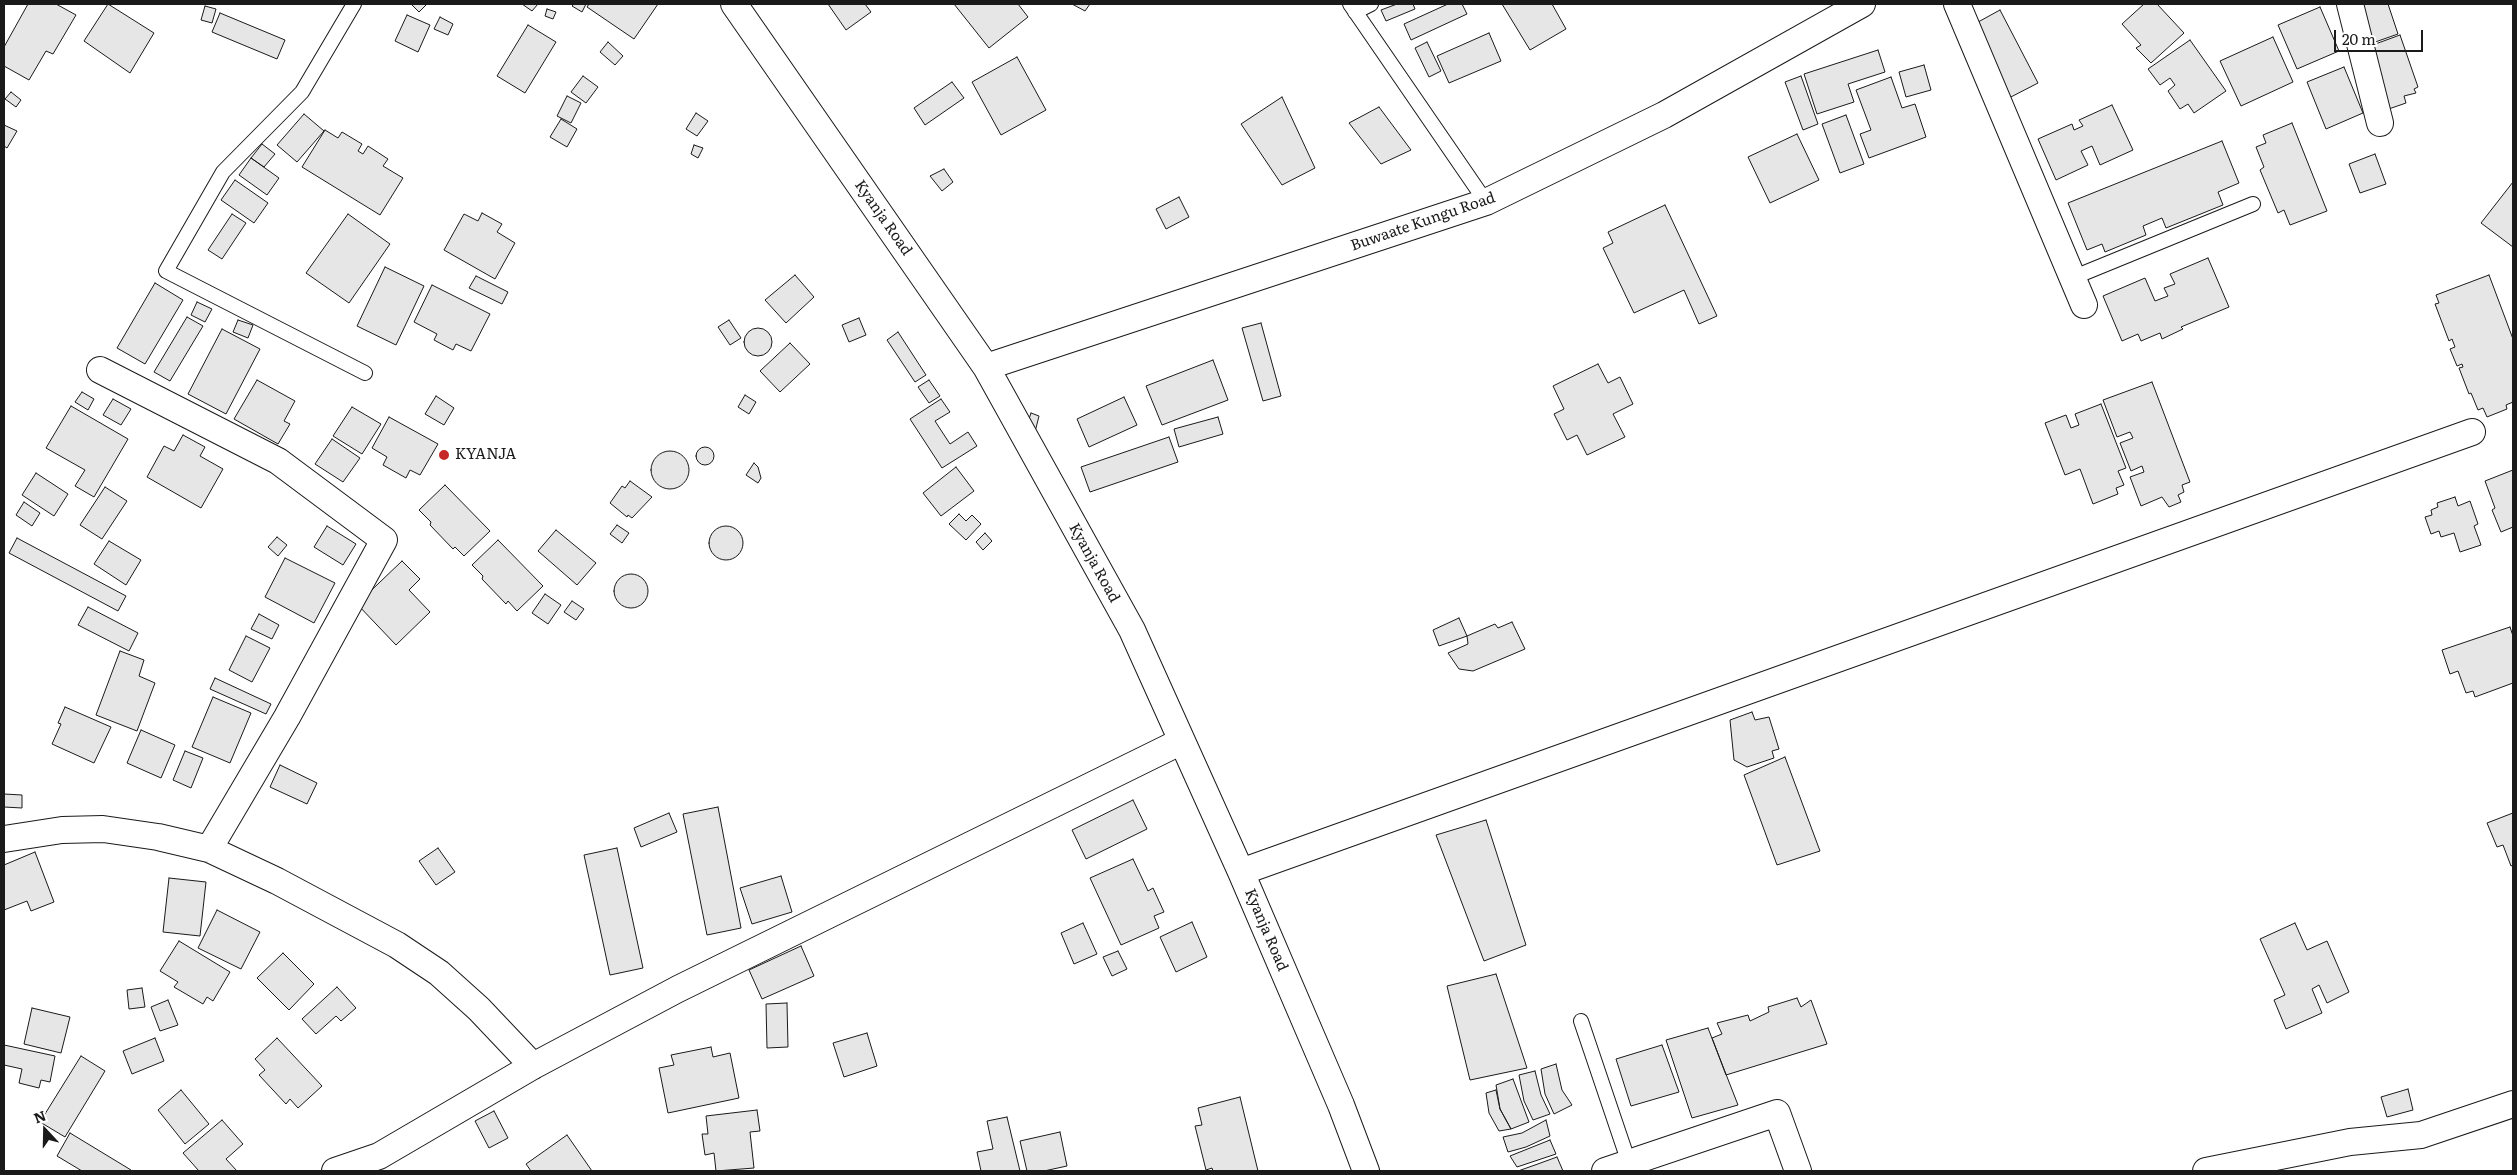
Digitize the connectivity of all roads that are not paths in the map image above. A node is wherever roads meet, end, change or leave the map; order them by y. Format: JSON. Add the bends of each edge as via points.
{"nodes":[{"id":1,"x":354,"y":4,"type":"edge"},
{"id":2,"x":1371,"y":4,"type":"edge"},
{"id":3,"x":1862,"y":4,"type":"edge"},
{"id":4,"x":1957,"y":4,"type":"edge"},
{"id":5,"x":2350,"y":4,"type":"edge"},
{"id":6,"x":744,"y":7,"type":"edge"},
{"id":7,"x":1353,"y":8,"type":"edge"},
{"id":8,"x":2380,"y":123,"type":"dead end"},
{"id":9,"x":1486,"y":202,"type":"junction"},
{"id":10,"x":2252,"y":204,"type":"dead end"},
{"id":11,"x":2072,"y":278,"type":"junction"},
{"id":12,"x":2084,"y":305,"type":"dead end"},
{"id":13,"x":986,"y":367,"type":"junction"},
{"id":14,"x":100,"y":370,"type":"dead end"},
{"id":15,"x":365,"y":373,"type":"dead end"},
{"id":16,"x":2472,"y":432,"type":"dead end"},
{"id":17,"x":1182,"y":741,"type":"junction"},
{"id":18,"x":4,"y":839,"type":"edge"},
{"id":19,"x":209,"y":849,"type":"junction"},
{"id":20,"x":1241,"y":872,"type":"junction"},
{"id":21,"x":1581,"y":1022,"type":"dead end"},
{"id":22,"x":533,"y":1066,"type":"junction"},
{"id":23,"x":2513,"y":1104,"type":"edge"},
{"id":24,"x":1617,"y":1167,"type":"edge"},
{"id":25,"x":335,"y":1171,"type":"edge"},
{"id":26,"x":1366,"y":1171,"type":"edge"},
{"id":27,"x":1798,"y":1171,"type":"edge"},
{"id":28,"x":2206,"y":1171,"type":"edge"}],
"edges":[{"from":1,"to":15,"type":"lane","via":[[302,92],[224,172],[166,271]]},
{"from":2,"to":7,"type":"lane"},
{"from":3,"to":9,"type":"street","name":"Buwaate Kungu Road","via":[[1664,115]]},
{"from":4,"to":11,"type":"street"},
{"from":5,"to":8,"type":"street"},
{"from":6,"to":13,"type":"street","name":"Kyanja Road"},
{"from":7,"to":9,"type":"lane"},
{"from":9,"to":13,"type":"street","name":"Buwaate Kungu Road"},
{"from":10,"to":11,"type":"lane"},
{"from":11,"to":12,"type":"street"},
{"from":13,"to":17,"type":"street","name":"Kyanja Road","via":[[1132,630]]},
{"from":14,"to":19,"type":"street","via":[[278,461],[384,540],[287,717]]},
{"from":16,"to":20,"type":"street"},
{"from":17,"to":20,"type":"street","name":"Kyanja Road"},
{"from":17,"to":22,"type":"street","via":[[678,989]]},
{"from":18,"to":19,"type":"street","via":[[62,830],[103,830]]},
{"from":19,"to":22,"type":"street","via":[[277,880],[397,945],[439,973],[479,1009]]},
{"from":20,"to":26,"type":"street","name":"Kyanja Road","via":[[1341,1104]]},
{"from":21,"to":24,"type":"lane"},
{"from":22,"to":25,"type":"street","via":[[379,1156]]},
{"from":23,"to":28,"type":"street","via":[[2421,1135],[2350,1142]]},
{"from":24,"to":27,"type":"street","via":[[1777,1113]]}]}
